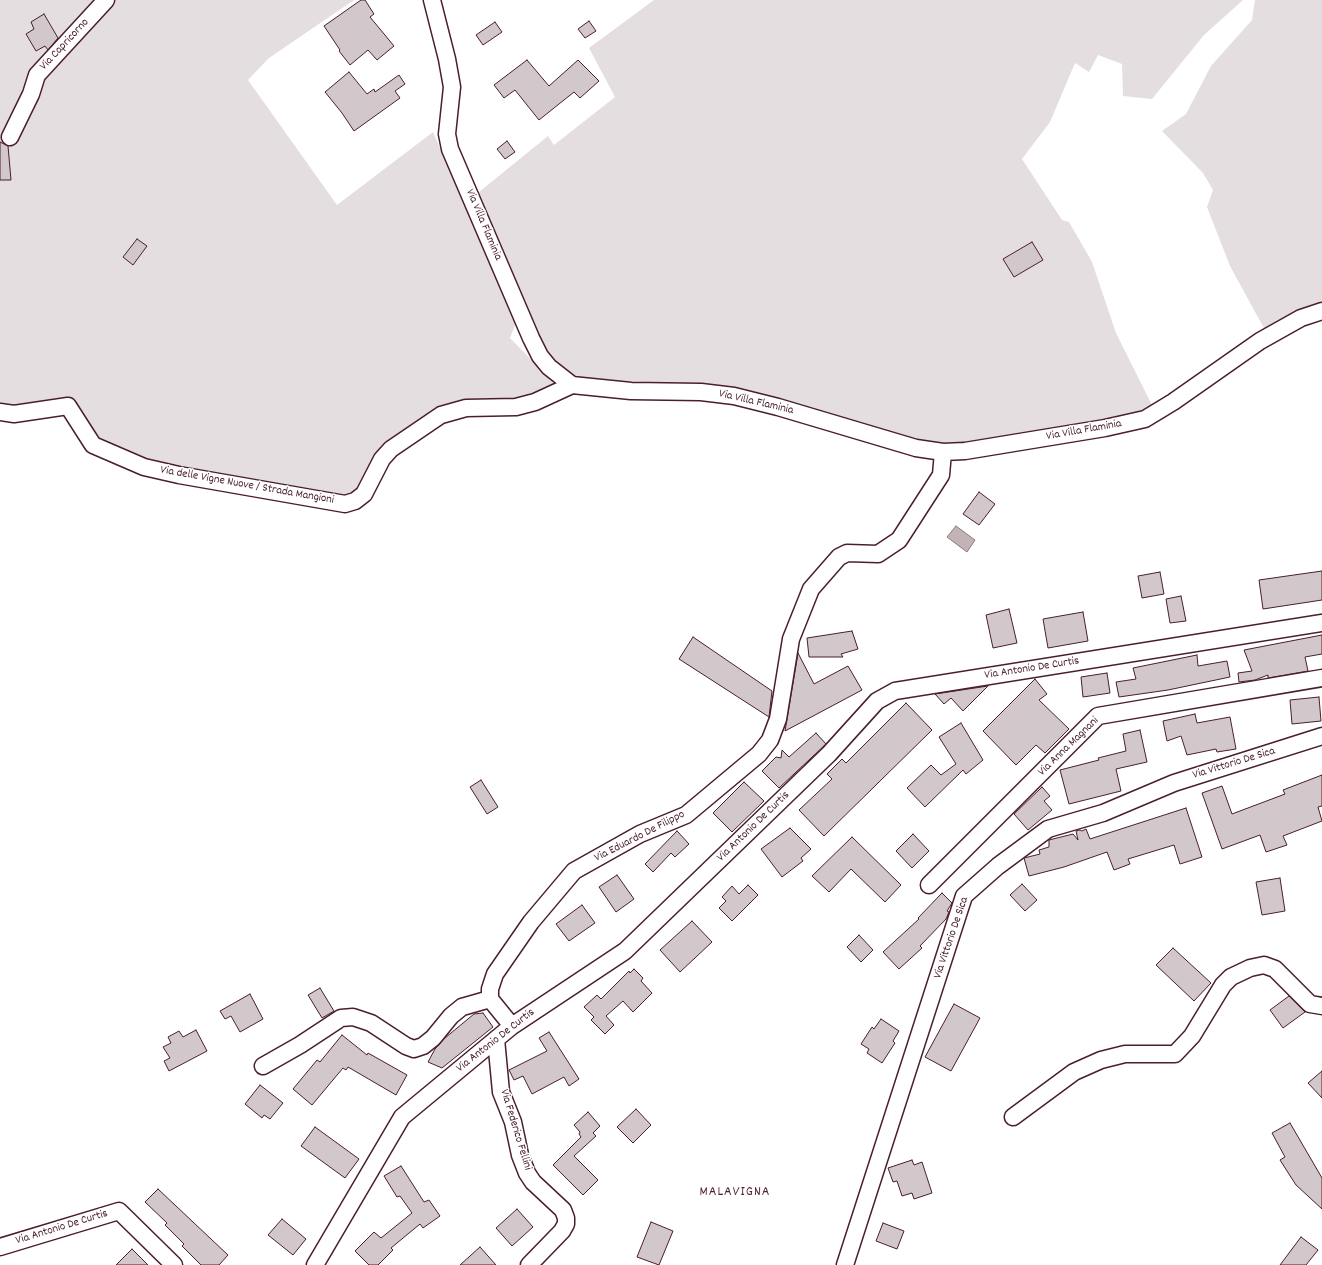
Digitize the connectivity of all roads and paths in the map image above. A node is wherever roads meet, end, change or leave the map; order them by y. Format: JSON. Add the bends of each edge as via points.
{"nodes":[{"id":1,"x":106,"y":0,"type":"edge"},
{"id":2,"x":432,"y":0,"type":"edge"},
{"id":3,"x":10,"y":137,"type":"dead end"},
{"id":4,"x":1322,"y":311,"type":"edge"},
{"id":5,"x":572,"y":385,"type":"junction"},
{"id":6,"x":0,"y":412,"type":"edge"},
{"id":7,"x":943,"y":452,"type":"junction"},
{"id":8,"x":1322,"y":623,"type":"edge"},
{"id":9,"x":1322,"y":678,"type":"edge"},
{"id":10,"x":1322,"y":736,"type":"edge"},
{"id":11,"x":929,"y":886,"type":"dead end"},
{"id":12,"x":490,"y":999,"type":"junction"},
{"id":13,"x":1322,"y":1006,"type":"edge"},
{"id":14,"x":512,"y":1026,"type":"junction"},
{"id":15,"x":496,"y":1039,"type":"junction"},
{"id":16,"x":263,"y":1066,"type":"dead end"},
{"id":17,"x":1013,"y":1116,"type":"dead end"},
{"id":18,"x":0,"y":1247,"type":"edge"},
{"id":19,"x":174,"y":1265,"type":"edge"},
{"id":20,"x":315,"y":1265,"type":"edge"},
{"id":21,"x":529,"y":1265,"type":"edge"},
{"id":22,"x":845,"y":1265,"type":"edge"}],
"edges":[{"from":1,"to":3,"type":"street","name":"Via Capricorno","via":[[37,75],[31,94]]},
{"from":2,"to":5,"type":"street","name":"Via Villa Flaminia","via":[[452,87],[447,134],[450,149],[534,344],[549,367]]},
{"from":4,"to":7,"type":"street","name":"Via Villa Flaminia","via":[[1302,318],[1260,340],[1145,419],[965,451]]},
{"from":5,"to":6,"type":"street","name":"Via delle Vigne Nuove / Strada Mangioni","via":[[535,402],[516,407],[466,408],[441,415],[391,449],[382,458],[364,494],[355,501],[345,504],[144,467],[93,445],[68,406],[14,414]]},
{"from":5,"to":7,"type":"street","name":"Via Villa Flaminia","via":[[734,396],[893,442]]},
{"from":7,"to":12,"type":"street","name":"Via Eduardo De Filippo","via":[[941,475],[899,540],[878,554],[848,553],[839,557],[811,589],[791,639],[778,719],[770,740],[759,754],[686,815],[640,834],[574,871],[531,922],[494,974]]},
{"from":8,"to":14,"type":"street","name":"Via Antonio De Curtis","via":[[895,691],[877,701],[829,754],[624,951]]},
{"from":9,"to":11,"type":"street","name":"Via Anna Magnani","via":[[1098,716]]},
{"from":10,"to":22,"type":"street","name":"Via Vittorio De Sica","via":[[1174,783],[1103,813],[1048,829],[998,866],[964,896]]},
{"from":12,"to":14,"type":"street"},
{"from":12,"to":16,"type":"street","via":[[462,1007],[433,1038],[414,1049],[371,1023],[353,1017],[341,1018]]},
{"from":13,"to":17,"type":"street","via":[[1310,1004],[1275,969],[1264,966],[1250,968],[1223,985],[1192,1036],[1175,1054],[1125,1054],[1101,1060],[1074,1072]]},
{"from":14,"to":15,"type":"street","name":"Via Antonio De Curtis"},
{"from":15,"to":20,"type":"street","name":"Via Antonio De Curtis","via":[[402,1116]]},
{"from":15,"to":21,"type":"street","name":"Via Federico Fellini","via":[[501,1092],[513,1122],[527,1173],[563,1210],[566,1218],[562,1231]]},
{"from":18,"to":19,"type":"street","name":"Via Antonio De Curtis","via":[[119,1211]]}]}
